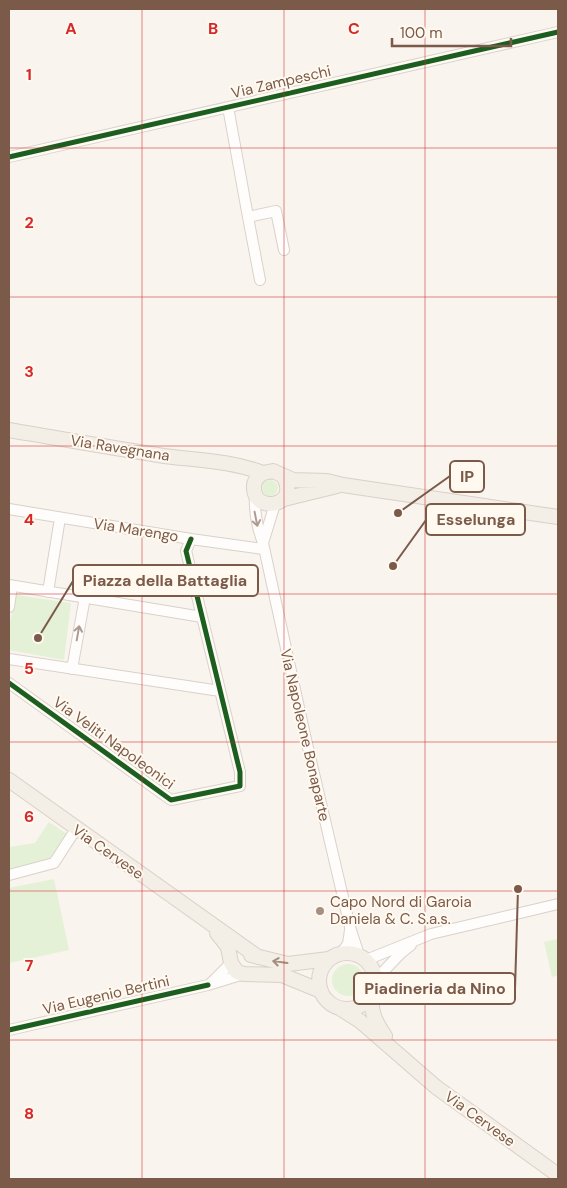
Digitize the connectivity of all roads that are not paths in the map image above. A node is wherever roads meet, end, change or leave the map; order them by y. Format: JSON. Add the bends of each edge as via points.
{"nodes":[{"id":1,"x":558,"y":32,"type":"edge"},
{"id":2,"x":228,"y":107,"type":"junction"},
{"id":3,"x":9,"y":157,"type":"edge"},
{"id":4,"x":248,"y":217,"type":"junction"},
{"id":5,"x":284,"y":250,"type":"dead end"},
{"id":6,"x":260,"y":280,"type":"dead end"},
{"id":7,"x":9,"y":430,"type":"edge"},
{"id":8,"x":232,"y":464,"type":"junction"},
{"id":9,"x":263,"y":473,"type":"junction"},
{"id":10,"x":283,"y":476,"type":"junction"},
{"id":11,"x":343,"y":485,"type":"junction"},
{"id":12,"x":254,"y":490,"type":"junction"},
{"id":13,"x":279,"y":502,"type":"junction"},
{"id":14,"x":9,"y":509,"type":"edge"},
{"id":15,"x":558,"y":517,"type":"edge"},
{"id":16,"x":60,"y":518,"type":"junction"},
{"id":17,"x":191,"y":539,"type":"junction"},
{"id":18,"x":263,"y":546,"type":"junction"},
{"id":19,"x":10,"y":586,"type":"edge"},
{"id":20,"x":48,"y":592,"type":"junction"},
{"id":21,"x":85,"y":597,"type":"junction"},
{"id":22,"x":9,"y":607,"type":"edge"},
{"id":23,"x":202,"y":617,"type":"junction"},
{"id":24,"x":9,"y":659,"type":"edge"},
{"id":25,"x":72,"y":669,"type":"junction"},
{"id":26,"x":9,"y":683,"type":"edge"},
{"id":27,"x":220,"y":692,"type":"junction"},
{"id":28,"x":9,"y":780,"type":"edge"},
{"id":29,"x":76,"y":829,"type":"junction"},
{"id":30,"x":9,"y":875,"type":"edge"},
{"id":31,"x":558,"y":904,"type":"edge"},
{"id":32,"x":209,"y":923,"type":"junction"},
{"id":33,"x":350,"y":927,"type":"junction"},
{"id":34,"x":419,"y":939,"type":"junction"},
{"id":35,"x":341,"y":953,"type":"junction"},
{"id":36,"x":258,"y":957,"type":"junction"},
{"id":37,"x":362,"y":957,"type":"junction"},
{"id":38,"x":328,"y":960,"type":"junction"},
{"id":39,"x":231,"y":962,"type":"junction"},
{"id":40,"x":244,"y":974,"type":"junction"},
{"id":41,"x":376,"y":979,"type":"junction"},
{"id":42,"x":208,"y":985,"type":"junction"},
{"id":43,"x":321,"y":991,"type":"junction"},
{"id":44,"x":372,"y":995,"type":"junction"},
{"id":45,"x":341,"y":1009,"type":"junction"},
{"id":46,"x":9,"y":1030,"type":"edge"},
{"id":47,"x":405,"y":1060,"type":"junction"},
{"id":48,"x":558,"y":1175,"type":"edge"}],
"edges":[{"from":1,"to":2,"type":"street","name":"Via Zampeschi"},
{"from":2,"to":3,"type":"street","name":"Via Zampeschi"},
{"from":2,"to":4,"type":"street"},
{"from":4,"to":5,"type":"street","via":[[276,211]]},
{"from":4,"to":6,"type":"street"},
{"from":7,"to":8,"type":"main road","name":"Via Ravegnana"},
{"from":8,"to":9,"type":"main road","name":"Via Ravegnana"},
{"from":8,"to":12,"type":"main road","via":[[245,475]]},
{"from":9,"to":10,"type":"main road","via":[[273,471]]},
{"from":9,"to":12,"type":"main road","via":[[256,478]]},
{"from":10,"to":11,"type":"main road"},
{"from":10,"to":13,"type":"main road","via":[[288,490]]},
{"from":11,"to":13,"type":"main road"},
{"from":11,"to":15,"type":"main road"},
{"from":12,"to":13,"type":"main road","via":[[264,504]]},
{"from":12,"to":18,"type":"street","name":"Via Napoleone Bonaparte","one_way":true,"via":[[255,512]]},
{"from":13,"to":18,"type":"street","name":"Via Napoleone Bonaparte"},
{"from":14,"to":16,"type":"street","name":"Via Marengo"},
{"from":16,"to":17,"type":"street","name":"Via Marengo"},
{"from":16,"to":20,"type":"street"},
{"from":17,"to":18,"type":"street","name":"Via Marengo"},
{"from":17,"to":23,"type":"street","via":[[186,551]]},
{"from":18,"to":33,"type":"street","name":"Via Napoleone Bonaparte"},
{"from":19,"to":20,"type":"street"},
{"from":19,"to":22,"type":"street"},
{"from":20,"to":21,"type":"street"},
{"from":21,"to":23,"type":"street"},
{"from":25,"to":21,"type":"street","one_way":true},
{"from":23,"to":27,"type":"street"},
{"from":24,"to":25,"type":"street"},
{"from":25,"to":27,"type":"street"},
{"from":26,"to":27,"type":"street","name":"Via Veliti Napoleonici","via":[[171,800],[240,786],[240,772]]},
{"from":28,"to":29,"type":"main road","name":"Via Cervese"},
{"from":29,"to":30,"type":"street","via":[[54,863]]},
{"from":29,"to":32,"type":"main road","name":"Via Cervese"},
{"from":31,"to":34,"type":"street"},
{"from":32,"to":36,"type":"main road","name":"Via Cervese"},
{"from":32,"to":39,"type":"main road","name":"Via Cervese","via":[[226,943]]},
{"from":33,"to":35,"type":"street","name":"Via Napoleone Bonaparte","via":[[348,944]]},
{"from":33,"to":37,"type":"street","name":"Via Napoleone Bonaparte"},
{"from":34,"to":37,"type":"street"},
{"from":34,"to":41,"type":"street"},
{"from":35,"to":37,"type":"main road"},
{"from":35,"to":38,"type":"main road","name":"Via Cervese"},
{"from":38,"to":36,"type":"main road","name":"Via Cervese","one_way":true,"via":[[288,964]]},
{"from":36,"to":39,"type":"main road","name":"Via Cervese","via":[[240,955]]},
{"from":37,"to":41,"type":"main road","via":[[373,969]]},
{"from":38,"to":43,"type":"main road","via":[[319,976]]},
{"from":39,"to":40,"type":"main road","name":"Via Cervese","via":[[237,972]]},
{"from":39,"to":42,"type":"street"},
{"from":40,"to":42,"type":"street","name":"Via Eugenio Bertini"},
{"from":40,"to":43,"type":"main road","name":"Via Cervese","via":[[282,975]]},
{"from":41,"to":44,"type":"main road","name":"Via Cervese"},
{"from":42,"to":46,"type":"street","name":"Via Eugenio Bertini"},
{"from":43,"to":45,"type":"main road","name":"Via Cervese","via":[[328,1002]]},
{"from":44,"to":45,"type":"main road","via":[[359,1007]]},
{"from":44,"to":47,"type":"main road","name":"Via Cervese","via":[[370,1006],[373,1016]]},
{"from":45,"to":47,"type":"main road","name":"Via Cervese"},
{"from":47,"to":48,"type":"main road","name":"Via Cervese","via":[[436,1087]]}]}
